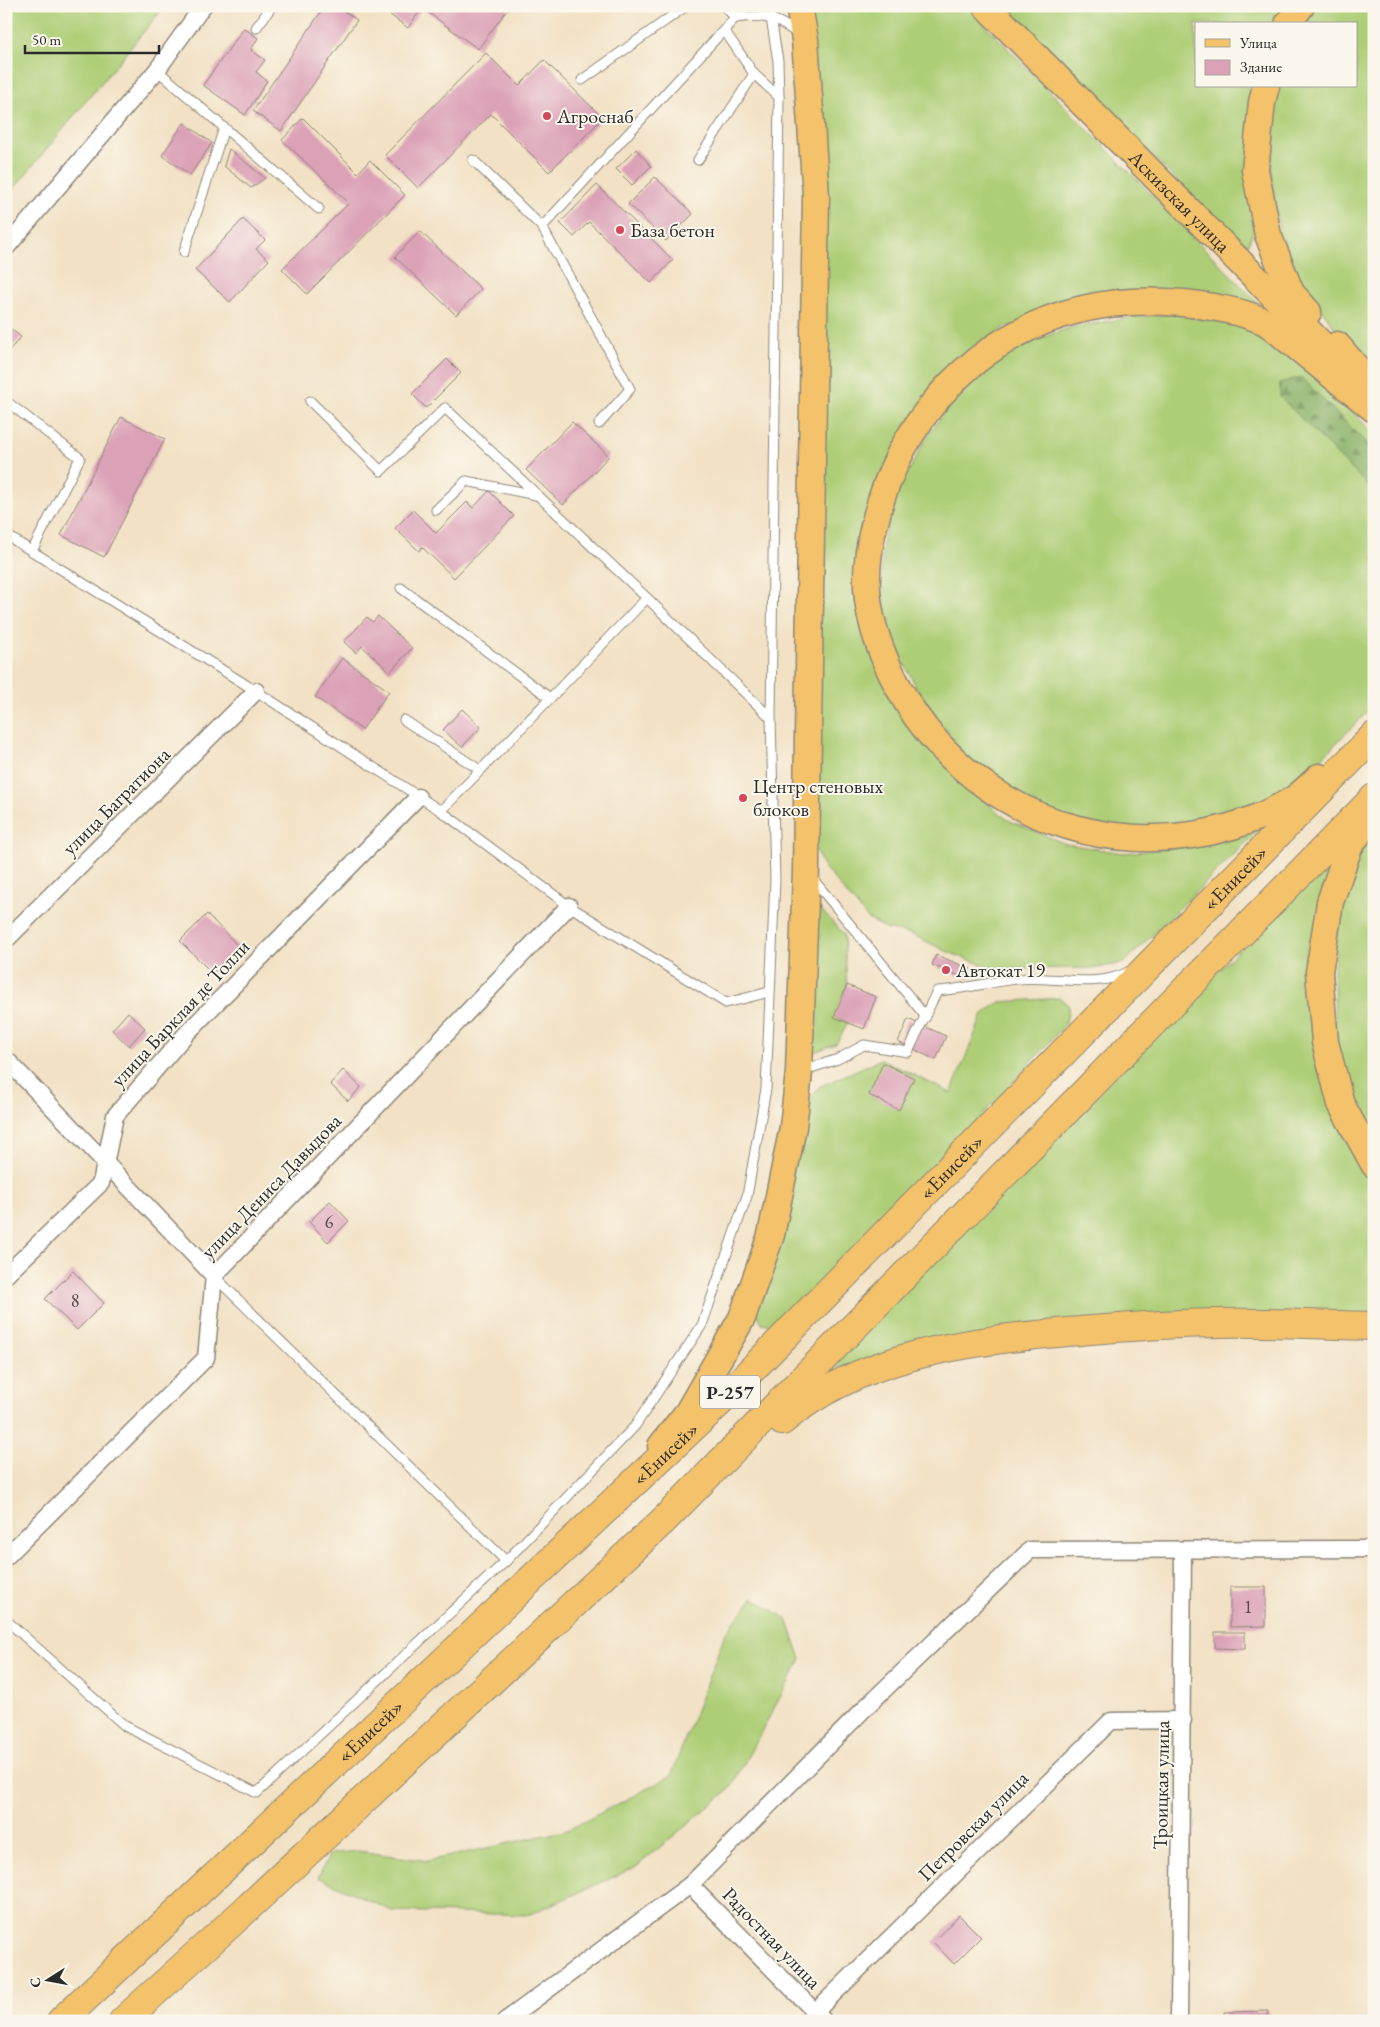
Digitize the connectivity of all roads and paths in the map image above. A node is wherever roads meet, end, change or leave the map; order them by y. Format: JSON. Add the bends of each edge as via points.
{"nodes":[{"id":1,"x":203,"y":6,"type":"edge"},
{"id":2,"x":272,"y":6,"type":"edge"},
{"id":3,"x":686,"y":6,"type":"edge"},
{"id":4,"x":724,"y":6,"type":"edge"},
{"id":5,"x":746,"y":6,"type":"edge"},
{"id":6,"x":799,"y":6,"type":"edge"},
{"id":7,"x":986,"y":6,"type":"edge"},
{"id":8,"x":1301,"y":6,"type":"edge"},
{"id":9,"x":736,"y":18,"type":"junction"},
{"id":10,"x":771,"y":18,"type":"junction"},
{"id":11,"x":1289,"y":22,"type":"edge"},
{"id":12,"x":256,"y":28,"type":"dead end"},
{"id":13,"x":724,"y":30,"type":"junction"},
{"id":14,"x":805,"y":40,"type":"junction"},
{"id":15,"x":157,"y":70,"type":"junction"},
{"id":16,"x":754,"y":74,"type":"junction"},
{"id":17,"x":582,"y":80,"type":"dead end"},
{"id":18,"x":1266,"y":88,"type":"edge"},
{"id":19,"x":779,"y":97,"type":"junction"},
{"id":20,"x":224,"y":128,"type":"junction"},
{"id":21,"x":473,"y":160,"type":"dead end"},
{"id":22,"x":698,"y":160,"type":"dead end"},
{"id":23,"x":319,"y":209,"type":"dead end"},
{"id":24,"x":542,"y":227,"type":"junction"},
{"id":25,"x":6,"y":248,"type":"edge"},
{"id":26,"x":184,"y":252,"type":"dead end"},
{"id":27,"x":1374,"y":388,"type":"edge"},
{"id":28,"x":1374,"y":397,"type":"edge"},
{"id":29,"x":6,"y":401,"type":"edge"},
{"id":30,"x":310,"y":401,"type":"dead end"},
{"id":31,"x":1374,"y":409,"type":"edge"},
{"id":32,"x":599,"y":424,"type":"dead end"},
{"id":33,"x":536,"y":495,"type":"junction"},
{"id":34,"x":436,"y":510,"type":"dead end"},
{"id":35,"x":6,"y":535,"type":"edge"},
{"id":36,"x":32,"y":551,"type":"junction"},
{"id":37,"x":401,"y":588,"type":"dead end"},
{"id":38,"x":647,"y":598,"type":"junction"},
{"id":39,"x":256,"y":691,"type":"junction"},
{"id":40,"x":550,"y":698,"type":"junction"},
{"id":41,"x":771,"y":718,"type":"junction"},
{"id":42,"x":404,"y":720,"type":"dead end"},
{"id":43,"x":1374,"y":729,"type":"edge"},
{"id":44,"x":1374,"y":736,"type":"edge"},
{"id":45,"x":480,"y":770,"type":"junction"},
{"id":46,"x":418,"y":797,"type":"junction"},
{"id":47,"x":1374,"y":798,"type":"edge"},
{"id":48,"x":440,"y":810,"type":"junction"},
{"id":49,"x":1374,"y":812,"type":"edge"},
{"id":50,"x":806,"y":870,"type":"junction"},
{"id":51,"x":569,"y":906,"type":"junction"},
{"id":52,"x":6,"y":940,"type":"edge"},
{"id":53,"x":1166,"y":948,"type":"junction"},
{"id":54,"x":769,"y":992,"type":"junction"},
{"id":55,"x":926,"y":1017,"type":"junction"},
{"id":56,"x":6,"y":1059,"type":"edge"},
{"id":57,"x":799,"y":1072,"type":"junction"},
{"id":58,"x":106,"y":1161,"type":"junction"},
{"id":59,"x":1374,"y":1164,"type":"edge"},
{"id":60,"x":6,"y":1275,"type":"edge"},
{"id":61,"x":214,"y":1276,"type":"junction"},
{"id":62,"x":1374,"y":1326,"type":"edge"},
{"id":63,"x":616,"y":1502,"type":"junction"},
{"id":64,"x":664,"y":1520,"type":"junction"},
{"id":65,"x":1374,"y":1549,"type":"edge"},
{"id":66,"x":1183,"y":1550,"type":"junction"},
{"id":67,"x":6,"y":1557,"type":"edge"},
{"id":68,"x":506,"y":1561,"type":"junction"},
{"id":69,"x":6,"y":1620,"type":"edge"},
{"id":70,"x":1183,"y":1720,"type":"junction"},
{"id":71,"x":690,"y":1885,"type":"junction"},
{"id":72,"x":819,"y":2016,"type":"edge"},
{"id":73,"x":61,"y":2021,"type":"edge"},
{"id":74,"x":123,"y":2021,"type":"edge"},
{"id":75,"x":505,"y":2021,"type":"edge"},
{"id":76,"x":1179,"y":2021,"type":"edge"}],
"edges":[{"from":1,"to":15,"type":"street"},
{"from":2,"to":12,"type":"lane"},
{"from":3,"to":17,"type":"lane"},
{"from":4,"to":9,"type":"lane"},
{"from":5,"to":9,"type":"lane"},
{"from":6,"to":14,"type":"main road"},
{"from":7,"to":28,"type":"main road","name":"Аскизская улица"},
{"from":8,"to":11,"type":"main road"},
{"from":9,"to":10,"type":"lane","via":[[756,15]]},
{"from":9,"to":13,"type":"lane"},
{"from":10,"to":14,"type":"lane","via":[[782,22]]},
{"from":10,"to":19,"type":"lane","via":[[778,61]]},
{"from":13,"to":16,"type":"lane"},
{"from":13,"to":24,"type":"lane"},
{"from":14,"to":50,"type":"main road","via":[[816,196]]},
{"from":15,"to":20,"type":"lane"},
{"from":15,"to":25,"type":"street"},
{"from":16,"to":19,"type":"lane"},
{"from":16,"to":22,"type":"lane"},
{"from":18,"to":27,"type":"main road","via":[[1255,170],[1268,236],[1291,293]]},
{"from":19,"to":41,"type":"lane"},
{"from":20,"to":23,"type":"lane"},
{"from":20,"to":26,"type":"lane"},
{"from":21,"to":24,"type":"lane"},
{"from":24,"to":32,"type":"lane","via":[[630,389]]},
{"from":29,"to":36,"type":"lane","via":[[80,458]]},
{"from":30,"to":33,"type":"lane","via":[[381,471],[445,408]]},
{"from":31,"to":43,"type":"main road","via":[[1263,320],[1204,306],[1154,300],[1104,304],[1055,316],[1009,338],[968,367],[932,402],[904,444],[883,490],[871,539],[867,590],[876,635],[894,678],[917,718],[941,747],[982,784],[1021,808],[1064,826],[1118,837],[1156,839],[1202,834],[1256,816],[1296,798]]},
{"from":33,"to":34,"type":"lane","via":[[466,481]]},
{"from":33,"to":38,"type":"lane"},
{"from":35,"to":36,"type":"lane"},
{"from":36,"to":39,"type":"lane"},
{"from":37,"to":40,"type":"lane"},
{"from":38,"to":40,"type":"lane"},
{"from":38,"to":41,"type":"lane"},
{"from":39,"to":46,"type":"lane"},
{"from":39,"to":52,"type":"street","name":"улица Багратиона"},
{"from":40,"to":45,"type":"lane"},
{"from":41,"to":54,"type":"lane","via":[[775,880]]},
{"from":42,"to":45,"type":"lane"},
{"from":44,"to":53,"type":"highway","name":"«Енисей»","number":"Р-257"},
{"from":45,"to":48,"type":"lane"},
{"from":46,"to":48,"type":"lane"},
{"from":46,"to":58,"type":"street","name":"улица Барклая де Толли","via":[[186,1034],[115,1116]]},
{"from":47,"to":64,"type":"highway","number":"Р-257"},
{"from":48,"to":51,"type":"lane"},
{"from":49,"to":59,"type":"main road","via":[[1349,847],[1330,902],[1319,972],[1325,1042],[1341,1104]]},
{"from":50,"to":55,"type":"lane"},
{"from":50,"to":57,"type":"main road"},
{"from":51,"to":54,"type":"lane","via":[[726,1003]]},
{"from":51,"to":61,"type":"street","name":"улица Дениса Давыдова"},
{"from":53,"to":55,"type":"lane","via":[[1128,973],[1108,980],[1018,979],[937,991]]},
{"from":53,"to":63,"type":"highway","name":"«Енисей»","number":"Р-257","via":[[722,1400]]},
{"from":54,"to":68,"type":"lane","via":[[766,1089],[747,1196],[702,1325],[635,1426]]},
{"from":55,"to":57,"type":"lane","via":[[908,1052],[864,1046]]},
{"from":56,"to":58,"type":"street"},
{"from":57,"to":63,"type":"main road","via":[[793,1127],[771,1236],[742,1318],[688,1412]]},
{"from":58,"to":60,"type":"street","name":"улица Барклая де Толли","via":[[101,1183]]},
{"from":58,"to":61,"type":"street"},
{"from":61,"to":67,"type":"street","name":"улица Дениса Давыдова","via":[[206,1358]]},
{"from":61,"to":68,"type":"lane"},
{"from":62,"to":64,"type":"highway","via":[[1218,1323],[1108,1328],[1000,1338],[925,1351],[856,1375],[806,1401]]},
{"from":63,"to":73,"type":"highway","name":"«Енисей»","number":"Р-257"},
{"from":64,"to":74,"type":"highway","number":"Р-257"},
{"from":65,"to":66,"type":"street"},
{"from":66,"to":70,"type":"street","name":"Троицкая улица"},
{"from":66,"to":71,"type":"street","via":[[1030,1550],[867,1706]]},
{"from":68,"to":69,"type":"lane","via":[[257,1793],[125,1726]]},
{"from":70,"to":72,"type":"street","name":"Петровская улица","via":[[1111,1720]]},
{"from":70,"to":76,"type":"street","name":"Троицкая улица"},
{"from":71,"to":72,"type":"street","name":"Радостная улица"},
{"from":71,"to":75,"type":"street"}]}
